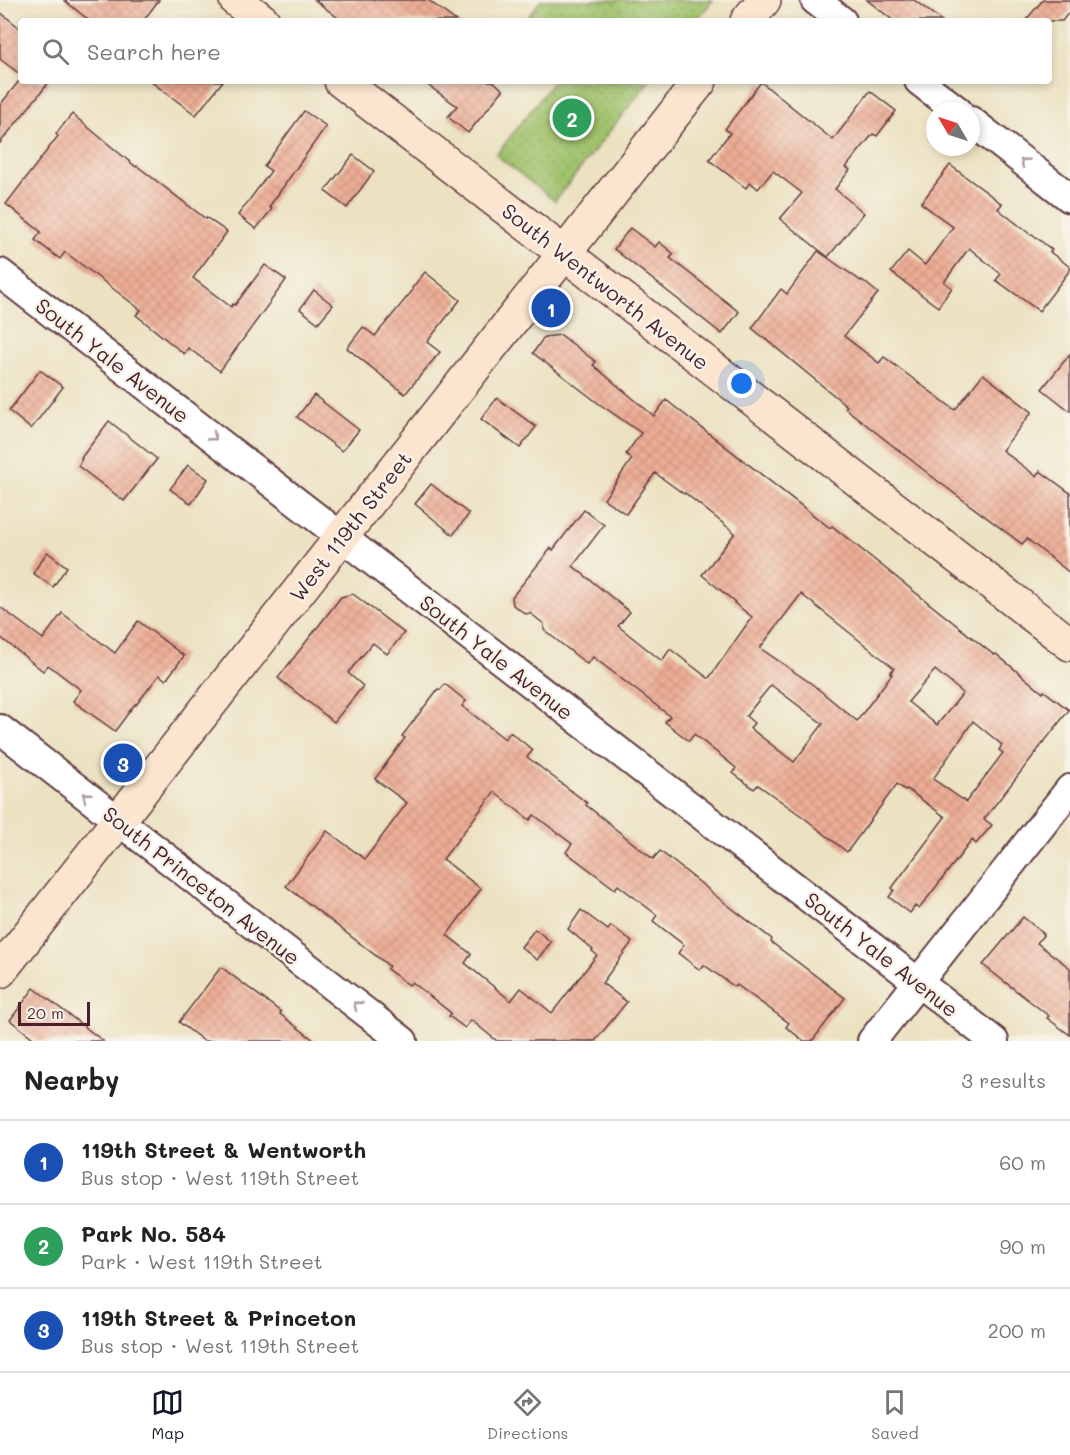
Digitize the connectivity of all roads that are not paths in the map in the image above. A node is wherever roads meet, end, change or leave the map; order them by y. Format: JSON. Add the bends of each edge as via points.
{"nodes":[{"id":1,"x":236,"y":0,"type":"edge"},
{"id":2,"x":764,"y":0,"type":"edge"},
{"id":3,"x":815,"y":0,"type":"edge"},
{"id":4,"x":259,"y":18,"type":"edge"},
{"id":5,"x":749,"y":18,"type":"edge"},
{"id":6,"x":838,"y":18,"type":"edge"},
{"id":7,"x":345,"y":84,"type":"edge"},
{"id":8,"x":698,"y":84,"type":"edge"},
{"id":9,"x":923,"y":84,"type":"edge"},
{"id":10,"x":946,"y":102,"type":"edge"},
{"id":11,"x":980,"y":128,"type":"edge"},
{"id":12,"x":1070,"y":198,"type":"edge"},
{"id":13,"x":565,"y":254,"type":"junction"},
{"id":14,"x":0,"y":273,"type":"edge"},
{"id":15,"x":342,"y":536,"type":"junction"},
{"id":16,"x":1070,"y":644,"type":"edge"},
{"id":17,"x":0,"y":729,"type":"edge"},
{"id":18,"x":1070,"y":789,"type":"edge"},
{"id":19,"x":118,"y":821,"type":"junction"},
{"id":20,"x":0,"y":971,"type":"edge"},
{"id":21,"x":918,"y":982,"type":"junction"},
{"id":22,"x":403,"y":1041,"type":"edge"},
{"id":23,"x":872,"y":1041,"type":"edge"},
{"id":24,"x":994,"y":1041,"type":"edge"}],
"edges":[{"from":1,"to":4,"type":"street"},
{"from":2,"to":5,"type":"street"},
{"from":3,"to":6,"type":"street"},
{"from":7,"to":13,"type":"street","name":"South Wentworth Avenue"},
{"from":8,"to":13,"type":"street","name":"West 119th Street"},
{"from":9,"to":10,"type":"street"},
{"from":12,"to":11,"type":"street","one_way":true},
{"from":13,"to":15,"type":"street","name":"West 119th Street"},
{"from":13,"to":16,"type":"street","name":"South Wentworth Avenue"},
{"from":14,"to":15,"type":"street","name":"South Yale Avenue","one_way":true},
{"from":15,"to":19,"type":"street","name":"West 119th Street"},
{"from":15,"to":21,"type":"street","name":"South Yale Avenue"},
{"from":19,"to":17,"type":"street","name":"South Princeton Avenue","one_way":true},
{"from":18,"to":21,"type":"street"},
{"from":19,"to":20,"type":"street","name":"West 119th Street"},
{"from":22,"to":19,"type":"street","name":"South Princeton Avenue","one_way":true},
{"from":21,"to":23,"type":"street"},
{"from":21,"to":24,"type":"street","name":"South Yale Avenue"}]}
